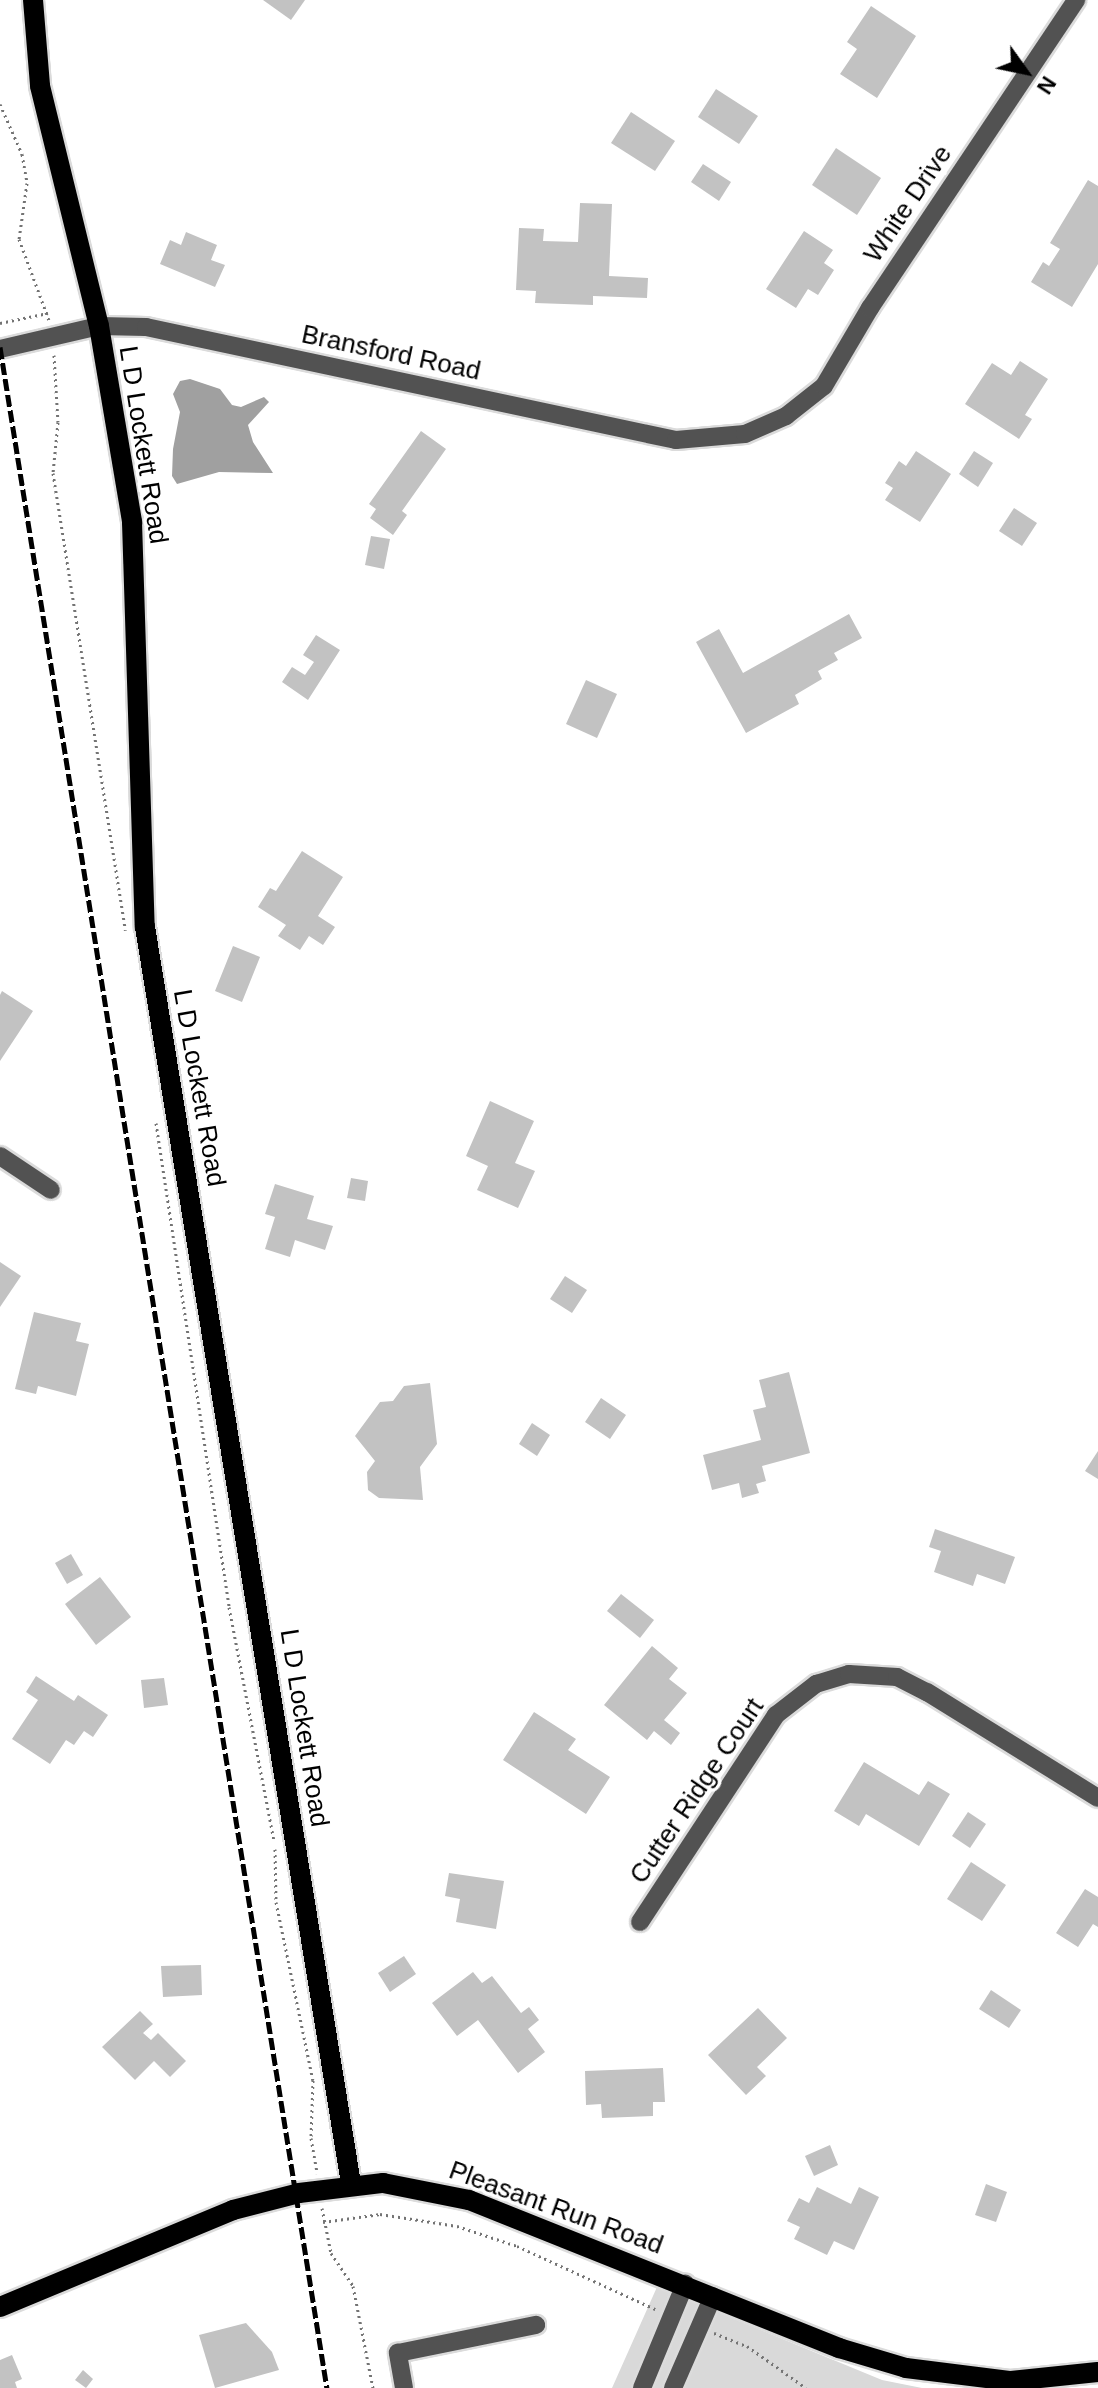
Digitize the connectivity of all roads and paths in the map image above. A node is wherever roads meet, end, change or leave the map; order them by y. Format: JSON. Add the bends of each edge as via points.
{"nodes":[{"id":1,"x":33,"y":0,"type":"edge"},
{"id":2,"x":1076,"y":0,"type":"edge"},
{"id":3,"x":48,"y":313,"type":"dead end"},
{"id":4,"x":0,"y":323,"type":"edge"},
{"id":5,"x":99,"y":326,"type":"junction"},
{"id":6,"x":0,"y":349,"type":"edge"},
{"id":7,"x":771,"y":423,"type":"joint"},
{"id":8,"x":0,"y":1156,"type":"edge"},
{"id":9,"x":51,"y":1190,"type":"dead end"},
{"id":10,"x":1098,"y":1798,"type":"edge"},
{"id":11,"x":640,"y":1922,"type":"dead end"},
{"id":12,"x":351,"y":2184,"type":"junction"},
{"id":13,"x":323,"y":2222,"type":"dead end"},
{"id":14,"x":685,"y":2284,"type":"junction"},
{"id":15,"x":713,"y":2296,"type":"junction"},
{"id":16,"x":0,"y":2307,"type":"edge"},
{"id":17,"x":672,"y":2316,"type":"junction"},
{"id":18,"x":536,"y":2325,"type":"dead end"},
{"id":19,"x":700,"y":2327,"type":"junction"},
{"id":20,"x":1098,"y":2372,"type":"edge"},
{"id":21,"x":404,"y":2388,"type":"edge"},
{"id":22,"x":642,"y":2388,"type":"edge"},
{"id":23,"x":673,"y":2388,"type":"edge"},
{"id":24,"x":806,"y":2388,"type":"edge"}],
"edges":[{"from":1,"to":5,"type":"main road","name":"L D Lockett Road","via":[[40,86]]},
{"from":2,"to":7,"type":"street","name":"White Drive","via":[[870,308],[824,386]]},
{"from":3,"to":4,"type":"path"},
{"from":5,"to":6,"type":"street","name":"Bransford Road"},
{"from":5,"to":7,"type":"street","name":"Bransford Road","via":[[146,327],[676,440],[723,439]]},
{"from":5,"to":12,"type":"main road","name":"L D Lockett Road","via":[[132,522],[145,927]]},
{"from":8,"to":9,"type":"street"},
{"from":10,"to":11,"type":"street","name":"Cutter Ridge Court","via":[[897,1677],[849,1674],[816,1684],[776,1715]]},
{"from":12,"to":14,"type":"main road","name":"Pleasant Run Road","via":[[427,2188],[469,2200]]},
{"from":12,"to":16,"type":"main road","name":"Pleasant Run Road","via":[[233,2210]]},
{"from":13,"to":17,"type":"path","via":[[380,2214],[457,2226],[517,2246]]},
{"from":14,"to":15,"type":"main road","name":"Pleasant Run Road"},
{"from":14,"to":17,"type":"street"},
{"from":15,"to":19,"type":"street"},
{"from":15,"to":20,"type":"main road","name":"Pleasant Run Road","via":[[839,2348],[944,2376],[1011,2381]]},
{"from":17,"to":22,"type":"street"},
{"from":18,"to":21,"type":"street","via":[[398,2353]]},
{"from":19,"to":23,"type":"street"},
{"from":19,"to":24,"type":"path","via":[[747,2346]]}]}
